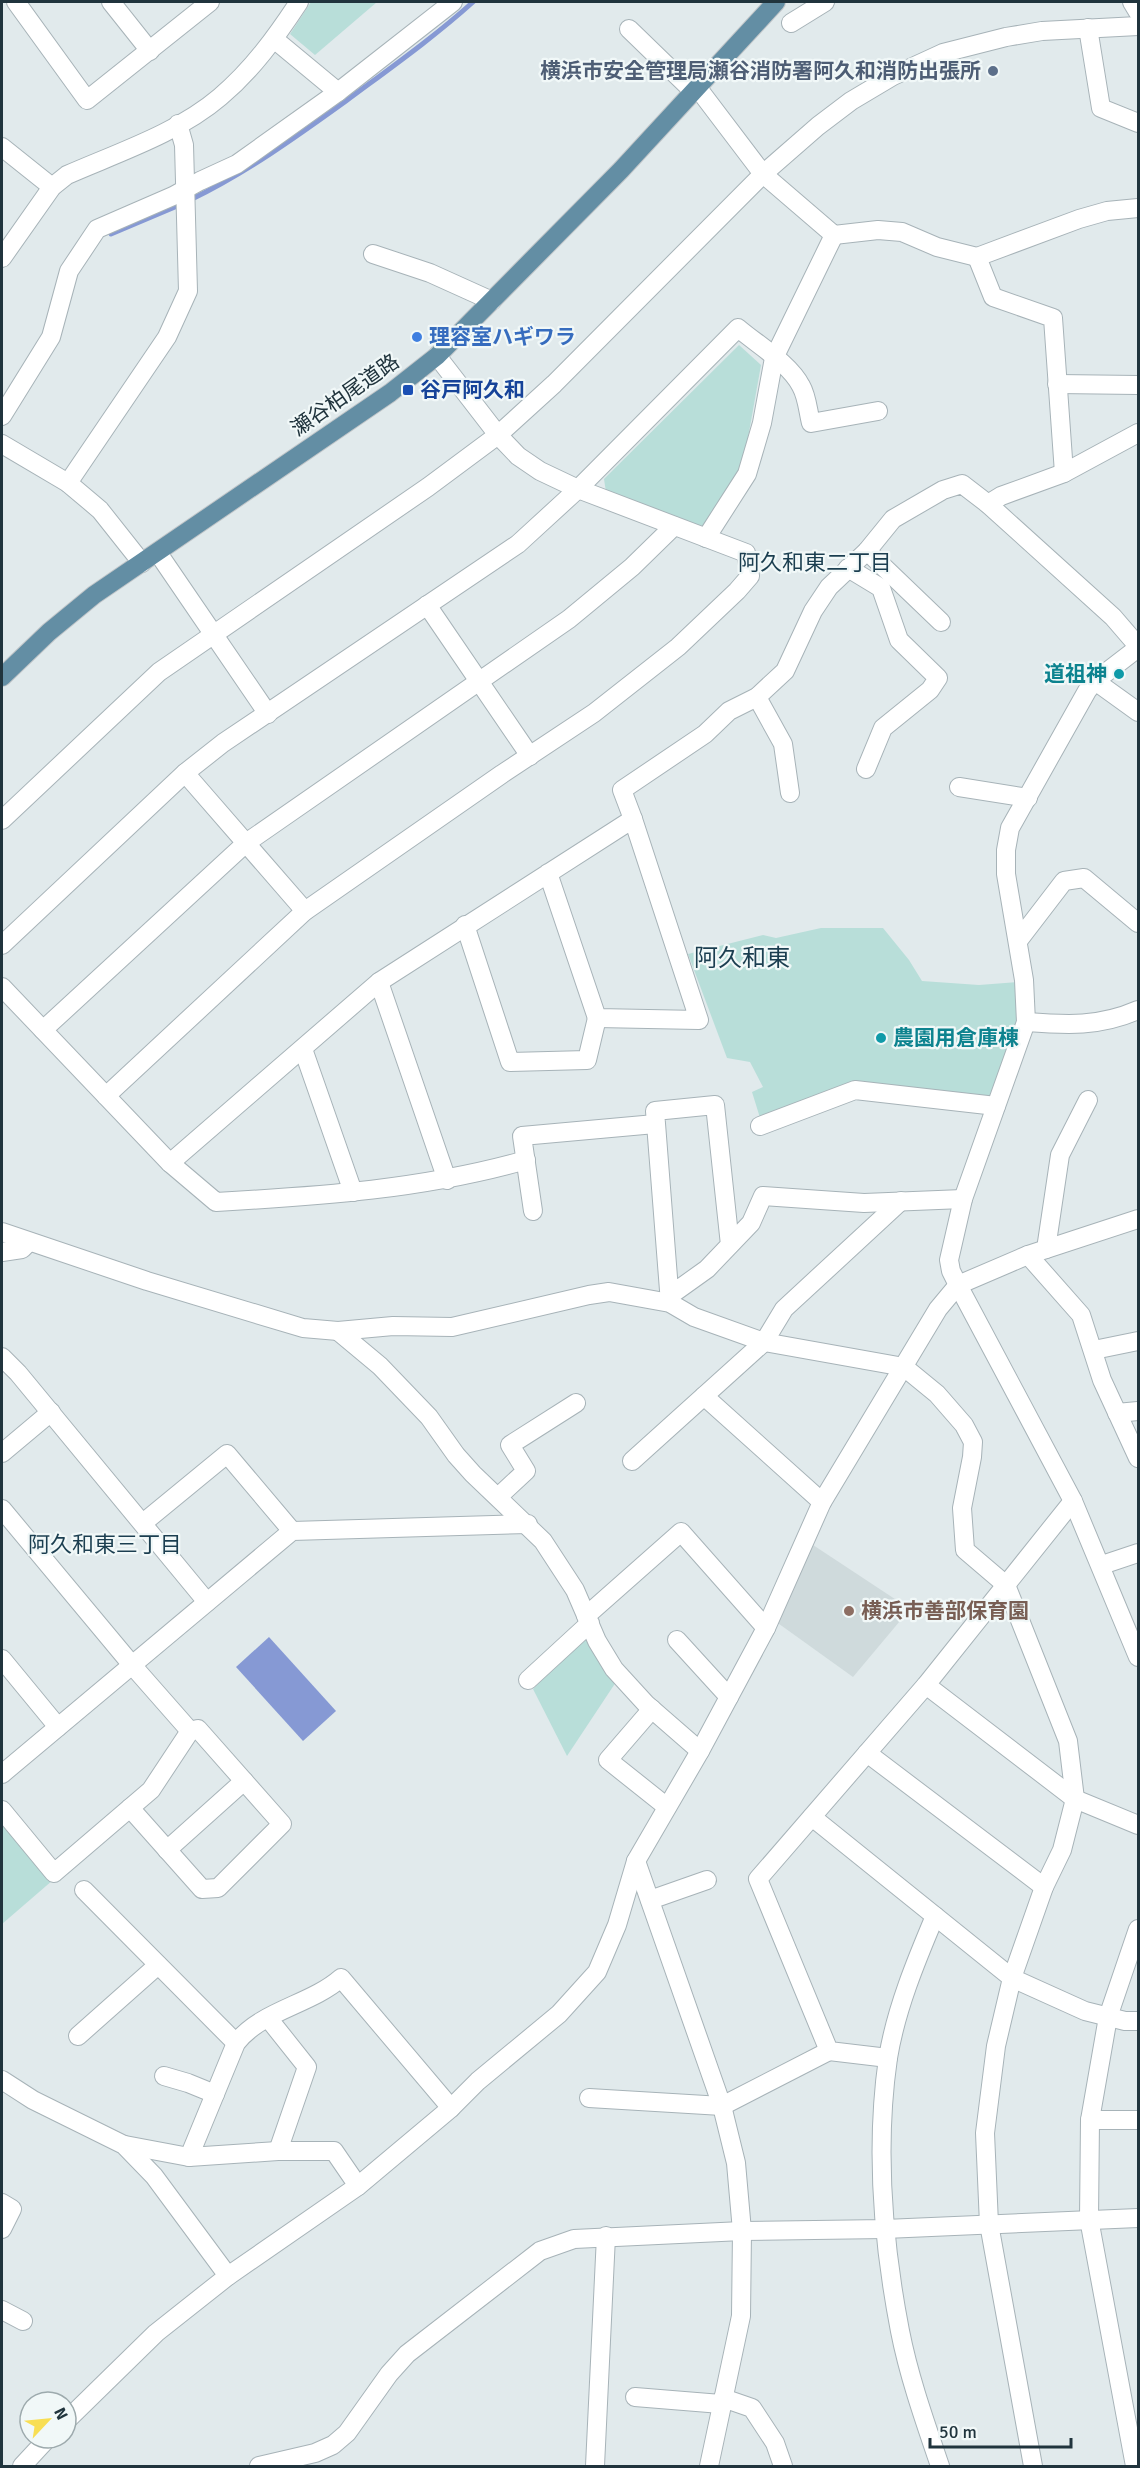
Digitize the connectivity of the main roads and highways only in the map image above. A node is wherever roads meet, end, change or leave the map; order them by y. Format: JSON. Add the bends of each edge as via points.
{"nodes":[{"id":1,"x":776,"y":2,"type":"edge"},
{"id":2,"x":2,"y":677,"type":"edge"}],
"edges":[{"from":1,"to":2,"type":"main road","name":"瀬谷柏尾道路","via":[[621,170],[437,356],[390,393],[94,595]]}]}
